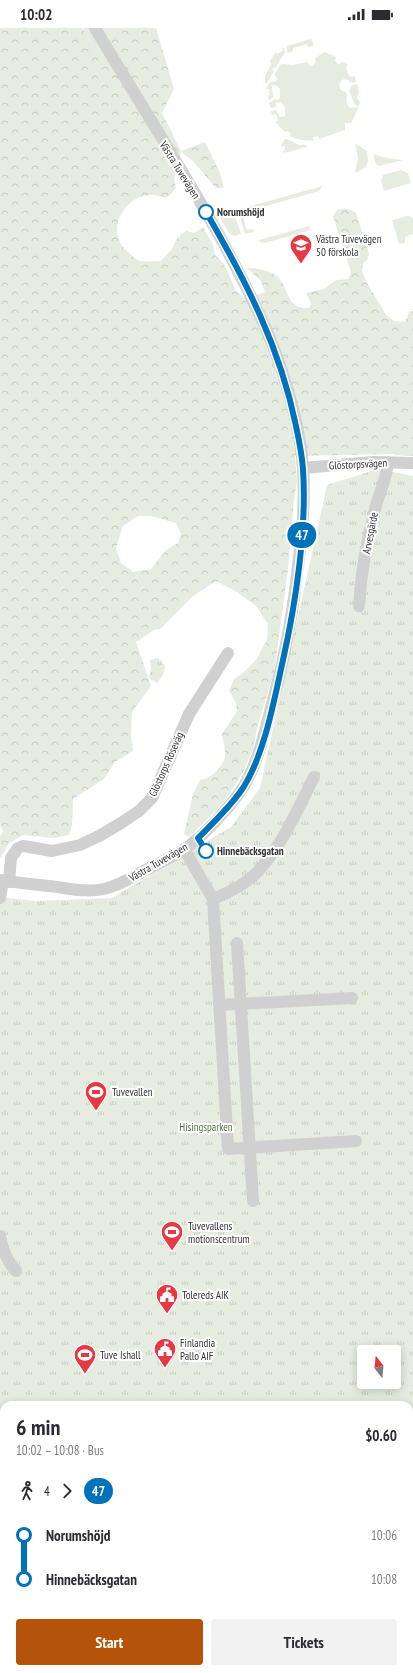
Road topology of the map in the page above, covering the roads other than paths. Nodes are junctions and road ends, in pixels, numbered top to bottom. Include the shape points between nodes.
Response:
1 (95, 28) edge
2 (388, 462) junction
3 (413, 464) edge
4 (303, 468) junction
5 (359, 606) dead end
6 (228, 653) dead end
7 (314, 778) dead end
8 (184, 849) junction
9 (4, 881) edge
10 (0, 898) edge
11 (213, 899) junction
12 (237, 943) dead end
13 (352, 998) dead end
14 (241, 1004) junction
15 (220, 1005) junction
16 (356, 1141) dead end
17 (250, 1148) junction
18 (253, 1201) dead end
19 (0, 1236) edge
20 (16, 1271) dead end

1 - 4 street, Västra Tuvevägen via 193,189 260,314 282,371
2 - 3 street, Glöstorpsvägen
2 - 4 street, Glöstorpsvägen
2 - 5 street, Arvesgärde via 367,548
4 - 8 street, Västra Tuvevägen via 302,536 296,588 277,688 261,747 243,788 232,803
6 - 9 street, Glöstorps Röseväg via 189,714 152,798 121,823 80,845 52,851 23,846 18,848 11,858
7 - 11 street via 271,856 244,883
8 - 9 street, Västra Tuvevägen via 126,881 101,890 80,891
8 - 11 street
9 - 10 street
11 - 15 street
12 - 14 street
13 - 14 street
14 - 15 street
14 - 17 street
15 - 17 street via 228,1149
16 - 17 street
17 - 18 street
19 - 20 street via 3,1252

